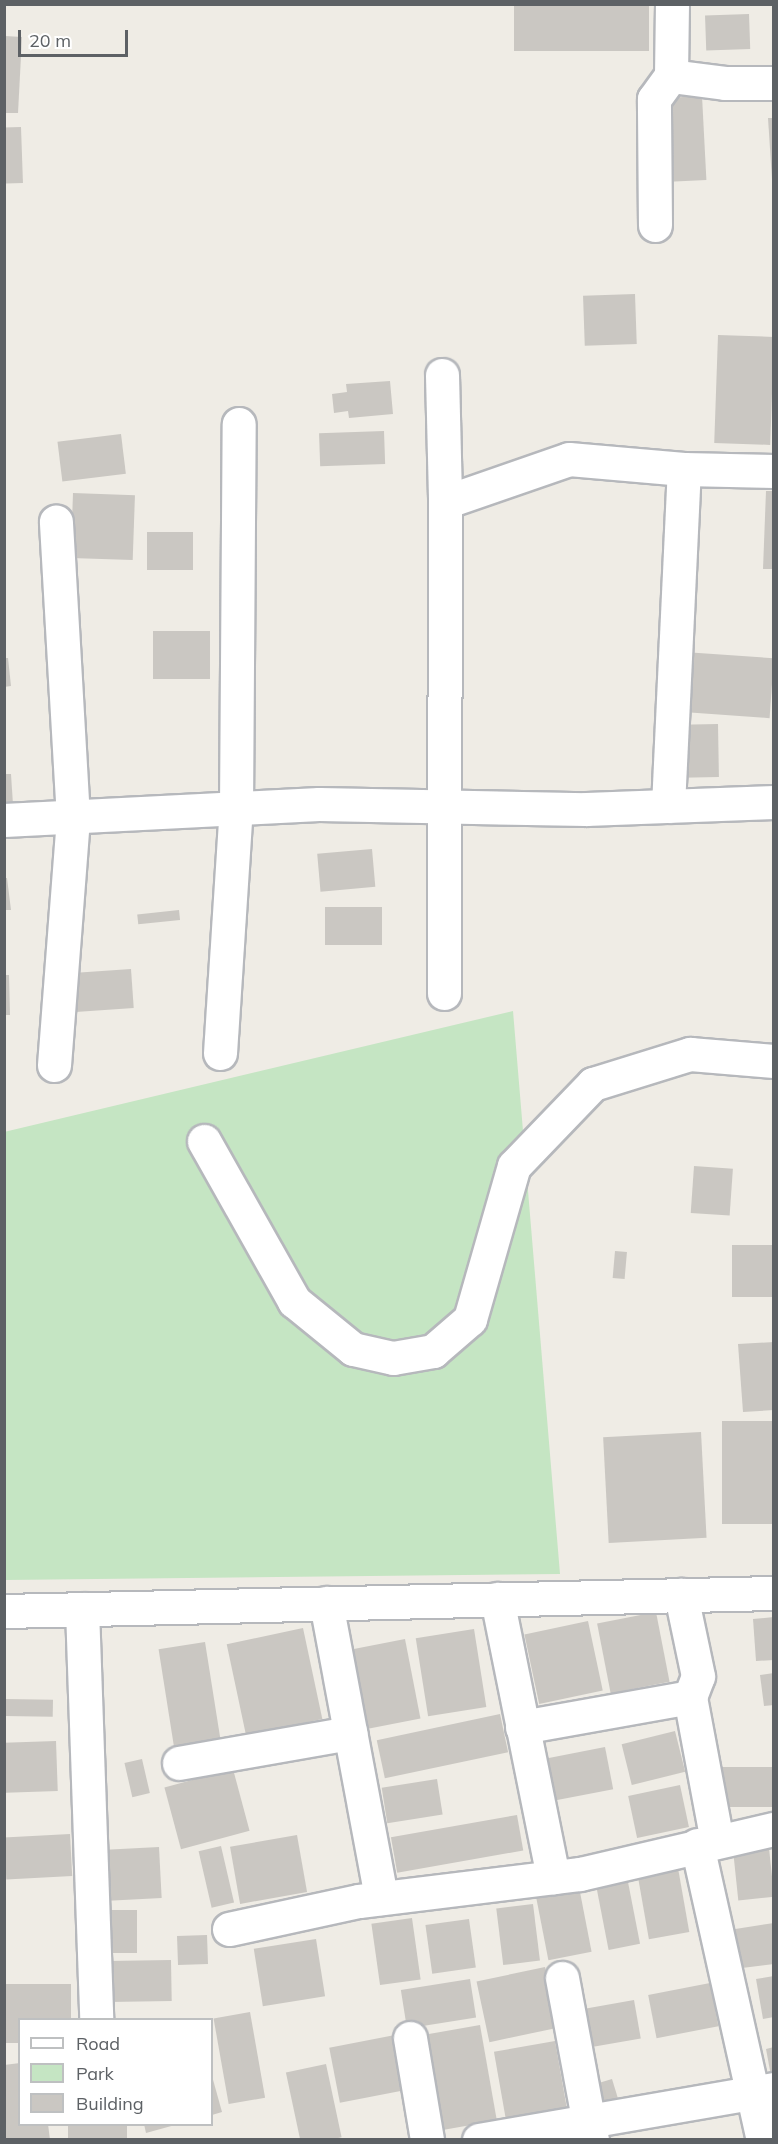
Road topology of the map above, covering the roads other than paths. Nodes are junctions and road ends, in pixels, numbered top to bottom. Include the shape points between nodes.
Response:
1 (672, 4) edge
2 (671, 76) junction
3 (774, 83) edge
4 (655, 225) dead end
5 (442, 375) dead end
6 (239, 424) dead end
7 (684, 469) junction
8 (774, 471) edge
9 (445, 502) junction
10 (56, 521) dead end
11 (774, 802) edge
12 (447, 806) junction
13 (668, 806) junction
14 (236, 808) junction
15 (73, 818) junction
16 (4, 820) edge
17 (444, 993) dead end
18 (220, 1053) dead end
19 (774, 1061) edge
20 (54, 1065) dead end
21 (204, 1141) dead end
22 (774, 1593) edge
23 (681, 1595) junction
24 (497, 1599) junction
25 (326, 1604) junction
26 (82, 1609) junction
27 (4, 1611) edge
28 (690, 1698) junction
29 (522, 1727) junction
30 (350, 1733) junction
31 (179, 1763) dead end
32 (774, 1829) edge
33 (707, 1843) junction
34 (553, 1877) junction
35 (381, 1898) junction
36 (228, 1929) dead end
37 (562, 1977) dead end
38 (96, 2018) edge
39 (410, 2038) dead end
40 (763, 2091) edge
41 (590, 2130) edge
42 (427, 2139) edge
43 (479, 2139) edge
44 (763, 2139) edge

1 - 2 street
2 - 3 street via 725,83
2 - 4 street via 654,99
5 - 9 street
6 - 14 street
7 - 8 street
7 - 9 street via 569,459
7 - 13 street
9 - 12 street
10 - 15 street
11 - 13 street
12 - 13 street
12 - 14 street via 319,804
12 - 17 street
14 - 15 street
14 - 18 street
15 - 16 street
15 - 20 street
19 - 21 street via 690,1054 592,1084 514,1166 470,1319 433,1351 393,1358 353,1349 294,1301
22 - 23 street
23 - 24 street
23 - 28 street via 698,1676
24 - 25 street
24 - 29 street
25 - 26 street
25 - 30 street
26 - 27 street
26 - 38 street
28 - 29 street
28 - 33 street
29 - 34 street
30 - 31 street
30 - 35 street
32 - 33 street
33 - 34 street
33 - 40 street
34 - 35 street
35 - 36 street
37 - 41 street
39 - 42 street
40 - 41 street
40 - 44 street
41 - 43 street

